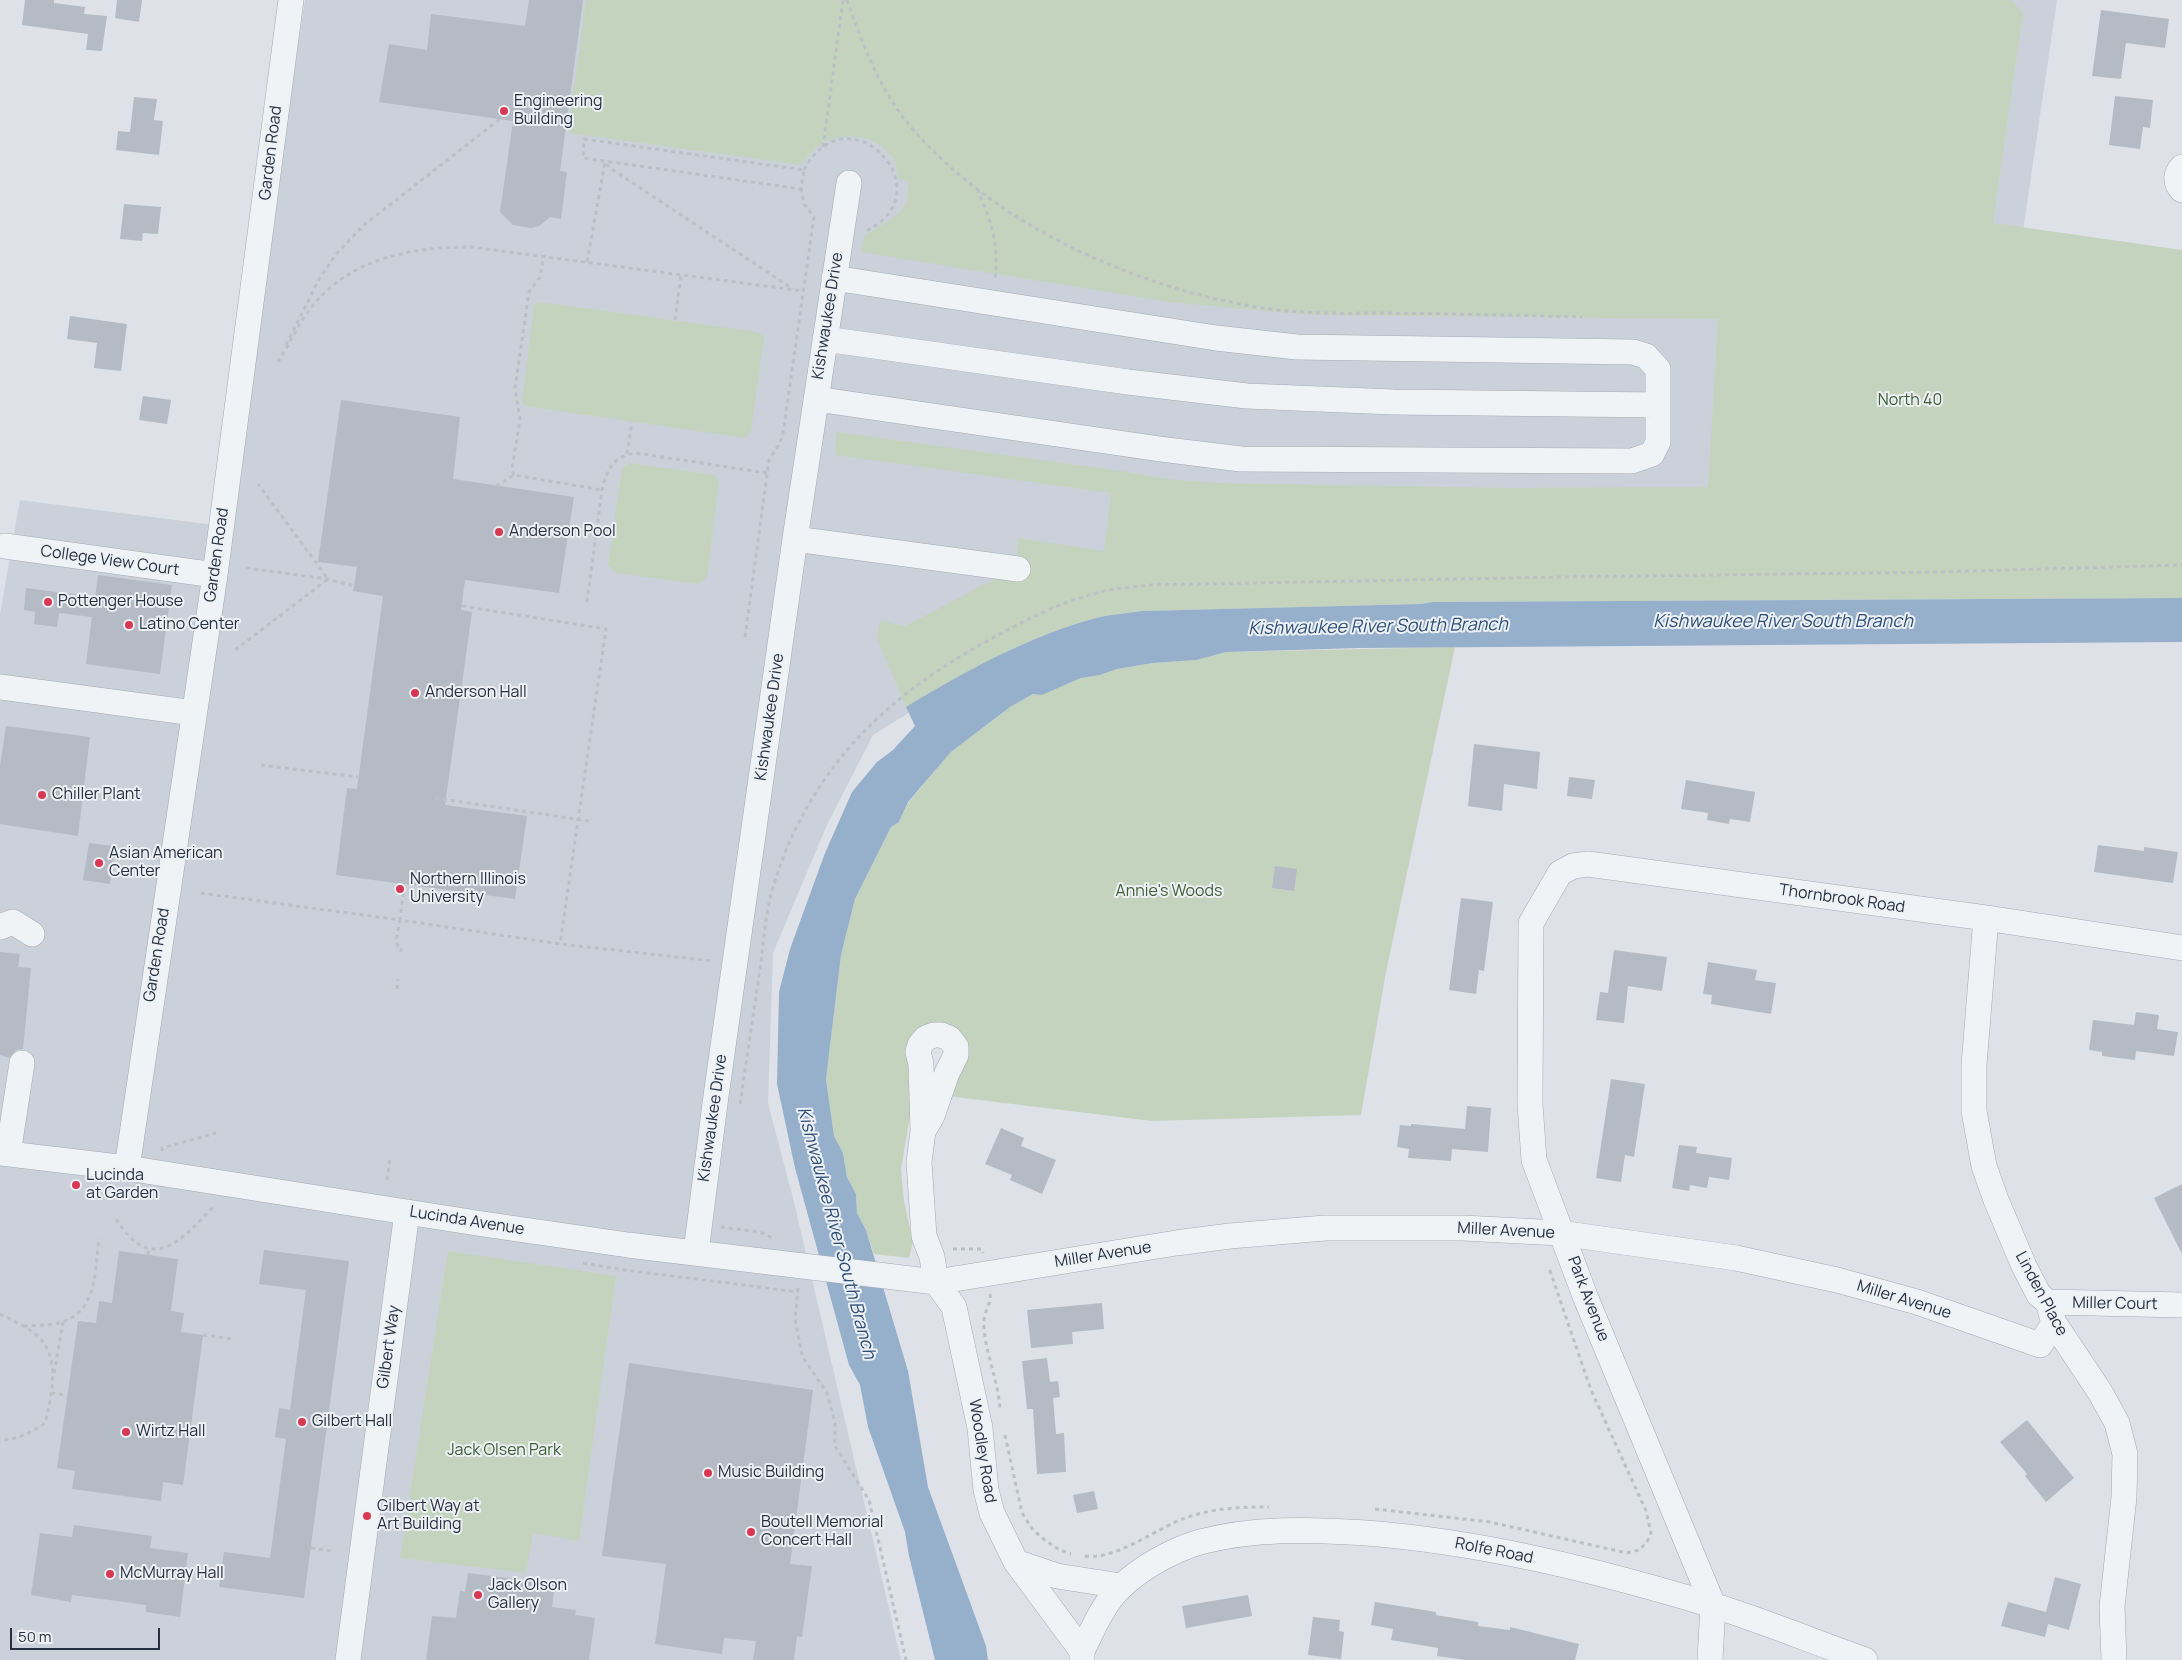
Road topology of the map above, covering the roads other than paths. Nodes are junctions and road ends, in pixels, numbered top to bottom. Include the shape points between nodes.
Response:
1 (291, 0) edge
2 (2182, 167) edge
3 (850, 183) dead end
4 (2182, 190) edge
5 (834, 278) junction
6 (825, 339) junction
7 (816, 399) junction
8 (1658, 405) junction
9 (795, 539) junction
10 (5, 546) dead end
11 (1018, 570) dead end
12 (215, 575) junction
13 (0, 687) edge
14 (194, 713) junction
15 (1986, 918) junction
16 (1531, 923) joint
17 (0, 927) edge
18 (32, 934) dead end
19 (2182, 948) edge
20 (22, 1063) dead end
21 (8, 1094) edge
22 (923, 1131) dead end
23 (4, 1153) edge
24 (127, 1168) junction
25 (407, 1212) junction
26 (1560, 1233) junction
27 (696, 1252) junction
28 (936, 1282) junction
29 (2182, 1306) edge
30 (2051, 1313) junction
31 (1016, 1562) junction
32 (1121, 1586) junction
33 (1714, 1605) junction
34 (1082, 1655) edge
35 (348, 1660) edge
36 (1710, 1660) edge
37 (1865, 1660) edge
38 (2114, 1660) edge

1 - 12 street, Garden Road
2 - 4 street via 2176,181
3 - 5 street, Kishwaukee Drive
5 - 6 street, Kishwaukee Drive
5 - 8 street via 1216,338 1297,347 1633,352 1646,356 1658,369
6 - 7 street, Kishwaukee Drive
6 - 8 street via 1247,396 1393,402
7 - 8 street via 1241,459 1632,462 1652,454 1658,442
7 - 9 street, Kishwaukee Drive
9 - 11 street
9 - 27 street, Kishwaukee Drive
10 - 12 street, College View Court
12 - 14 street, Garden Road
13 - 14 street
14 - 24 street, Garden Road
15 - 16 street, Thornbrook Road via 1588,864 1573,866 1560,873
15 - 19 street, Thornbrook Road
15 - 30 street, Linden Place via 1974,1065 1974,1111 1984,1166 1996,1200 2024,1266
16 - 26 street, Park Avenue via 1530,1104 1534,1160
17 - 18 street via 13,922
20 - 21 street
21 - 23 street
22 - 28 street via 919,1162 924,1236
23 - 24 street, Lucinda Avenue
24 - 25 street, Lucinda Avenue
25 - 27 street, Lucinda Avenue
25 - 35 street, Gilbert Way
26 - 28 street, Miller Avenue via 1463,1228 1325,1228 1194,1240
26 - 30 street, Miller Avenue via 1736,1258 1837,1280 1917,1302 2040,1345
26 - 33 street, Park Avenue
27 - 28 street, Lucinda Avenue
28 - 31 street, Woodley Road via 954,1307 980,1428 988,1498 997,1526
29 - 30 street, Miller Court
30 - 38 street, Linden Place via 2109,1408 2125,1454 2124,1497 2112,1607
31 - 32 street via 1057,1576
31 - 34 street, Woodley Road
32 - 33 street, Rolfe Road via 1147,1568 1198,1543 1262,1533 1324,1530 1408,1536 1516,1554
32 - 34 street, Rolfe Road via 1110,1599
33 - 36 street, Park Avenue
33 - 37 street, Rolfe Road

